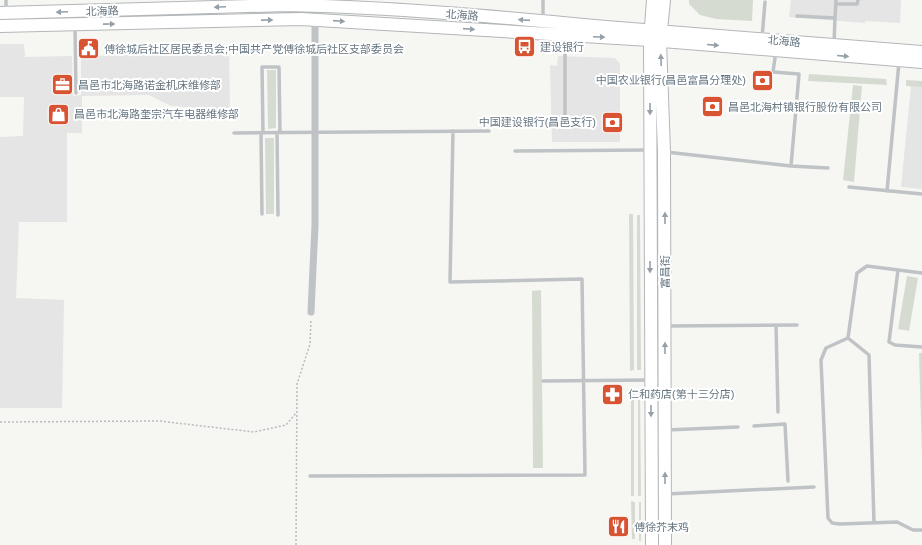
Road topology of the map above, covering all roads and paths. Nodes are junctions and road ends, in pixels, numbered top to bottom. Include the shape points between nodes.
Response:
1 (6, 0) edge
2 (543, 0) edge
3 (653, 0) edge
4 (664, 0) edge
5 (858, 0) edge
6 (765, 2) dead end
7 (836, 2) edge
8 (3, 13) edge
9 (797, 16) dead end
10 (835, 18) junction
11 (315, 20) junction
12 (542, 21) junction
13 (75, 24) junction
14 (0, 26) edge
15 (565, 35) junction
16 (655, 36) junction
17 (762, 39) junction
18 (834, 45) junction
19 (776, 50) junction
20 (922, 52) edge
21 (899, 60) junction
22 (922, 62) edge
23 (76, 93) dead end
24 (565, 122) dead end
25 (453, 131) junction
26 (489, 131) dead end
27 (316, 132) junction
28 (234, 133) dead end
29 (262, 133) junction
30 (278, 133) junction
31 (650, 150) junction
32 (515, 151) dead end
33 (664, 152) junction
34 (791, 166) junction
35 (828, 168) dead end
36 (849, 187) dead end
37 (887, 191) junction
38 (922, 194) edge
39 (262, 214) dead end
40 (278, 215) dead end
41 (898, 270) junction
42 (922, 273) edge
43 (311, 312) joint
44 (665, 326) junction
45 (776, 326) junction
46 (797, 326) dead end
47 (848, 338) junction
48 (922, 347) edge
49 (583, 380) junction
50 (651, 380) junction
51 (543, 381) dead end
52 (297, 412) junction
53 (778, 412) dead end
54 (0, 422) edge
55 (754, 426) dead end
56 (738, 427) dead end
57 (665, 430) junction
58 (310, 476) dead end
59 (788, 481) dead end
60 (814, 487) dead end
61 (665, 494) junction
62 (874, 523) junction
63 (922, 530) edge
64 (296, 545) edge
65 (646, 545) edge
66 (652, 545) edge
67 (666, 545) edge

1 - 8 lane
2 - 12 lane
3 - 16 main road, 富昌街
4 - 16 main road, 富昌街
5 - 7 lane via 857,4
6 - 17 lane
7 - 10 lane
12 -> 8 main road, 北海路 via 384,7 287,5
9 - 10 lane
10 - 18 lane
13 -> 11 main road, 北海路
11 -> 15 main road, 北海路
11 - 27 street
12 - 16 main road, 北海路
13 - 14 main road, 北海路
13 - 23 lane
15 -> 16 main road, 北海路
15 - 24 lane
16 - 17 main road, 北海路
16 -> 19 main road, 北海路
16 -> 31 main road, 富昌街
33 -> 16 main road, 富昌街
17 - 18 main road, 北海路
18 - 20 main road, 北海路
19 -> 21 main road, 北海路
19 - 34 lane via 774,72 798,74
21 - 22 main road, 北海路
21 - 37 lane
25 - 26 lane
25 - 27 lane
25 - 49 lane via 450,282 582,279
27 - 30 lane
27 - 43 street
28 - 29 lane
29 - 30 lane
29 - 30 lane via 262,67 279,67
29 - 39 lane
30 - 40 lane
31 - 32 lane
31 -> 50 main road, 富昌街
33 - 34 lane
44 -> 33 main road, 富昌街
34 - 35 lane
36 - 37 lane
37 - 38 lane
41 - 42 lane
41 - 47 lane via 867,266 857,273
41 - 48 lane via 889,342 895,345
43 - 52 path via 310,344 297,384
44 - 45 lane
57 -> 44 main road, 富昌街
45 - 46 lane
45 - 53 lane
47 - 62 lane via 869,355
47 - 62 lane via 826,348 821,360 828,518 840,524
49 - 50 lane
49 - 51 lane
49 - 58 lane via 585,475
50 -> 66 main road, 富昌街
52 - 54 path via 286,425 254,432 159,421
52 - 64 path
55 - 59 lane via 785,424
56 - 57 lane
61 -> 57 main road, 富昌街
60 - 61 lane
61 - 67 main road, 富昌街
62 - 63 lane via 897,522 913,530
65 - 66 lane

